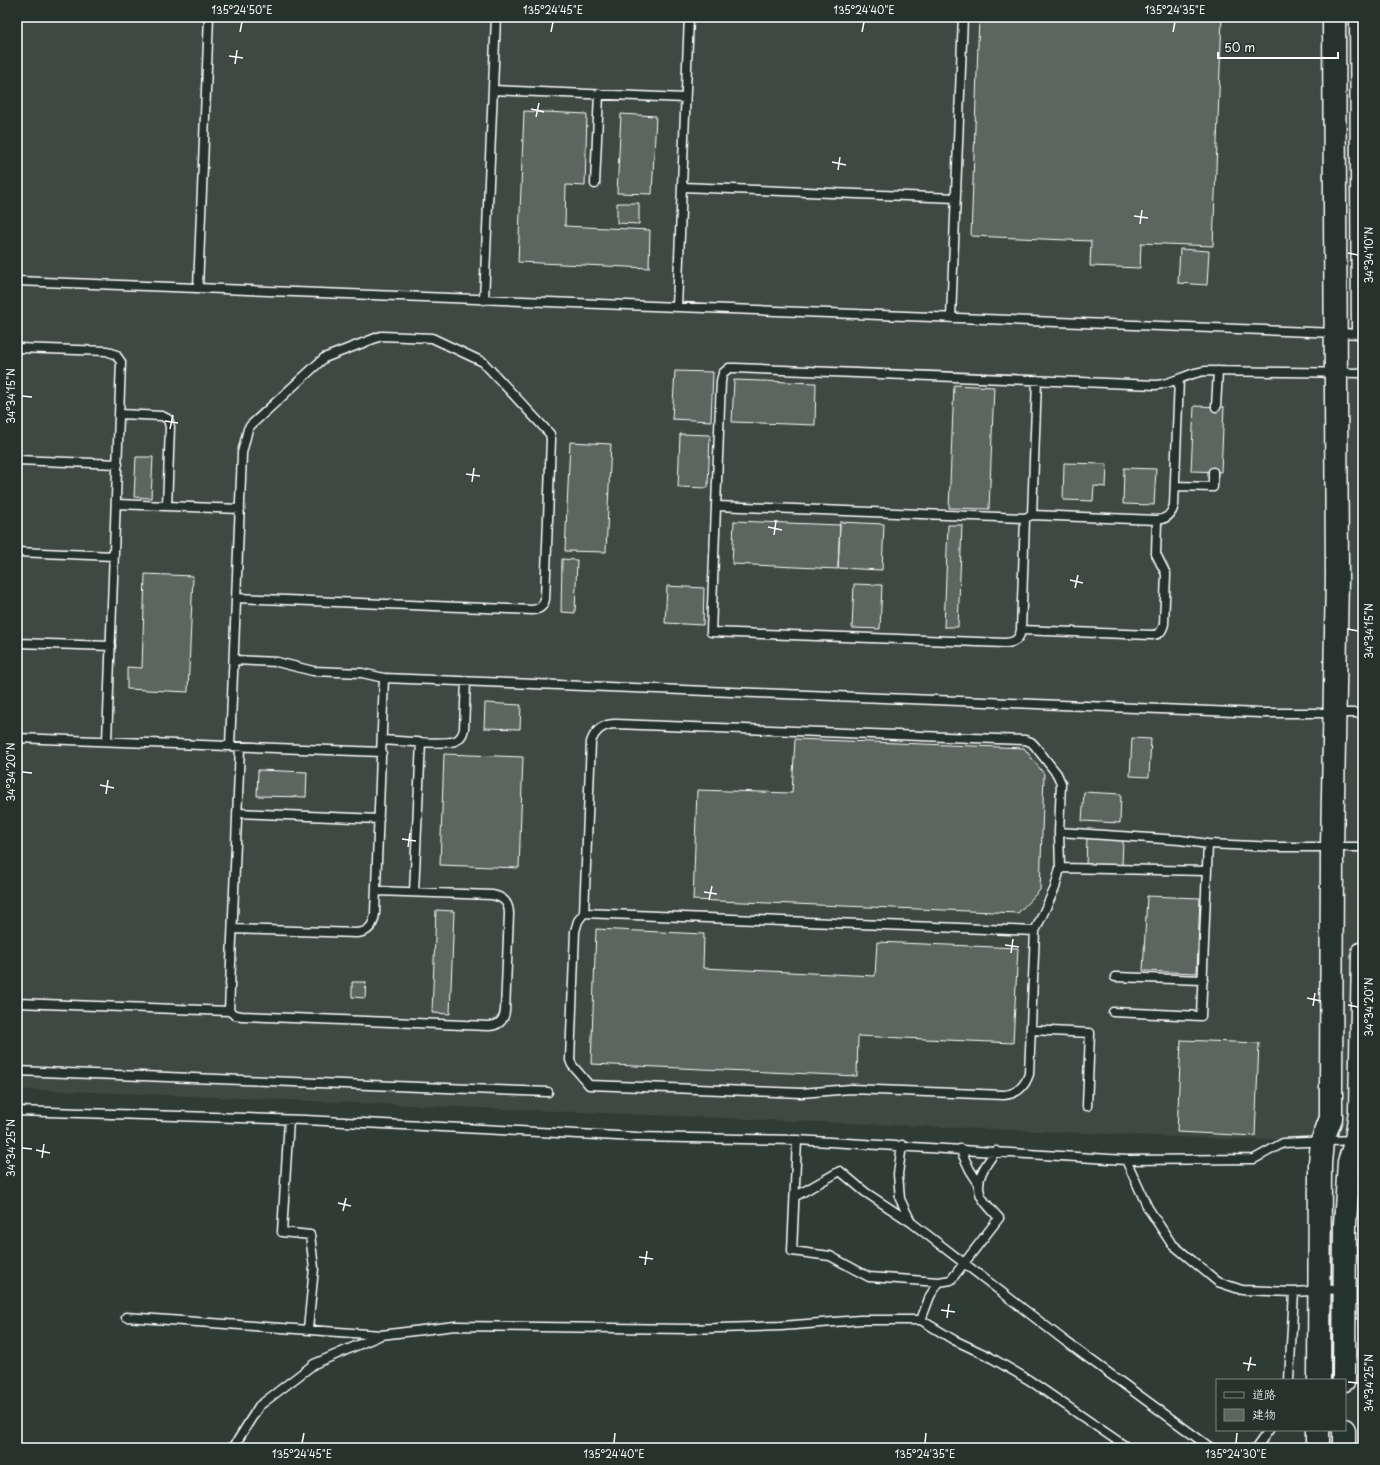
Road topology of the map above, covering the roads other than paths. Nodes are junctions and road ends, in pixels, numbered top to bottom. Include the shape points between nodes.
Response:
1 (209, 17) edge
2 (496, 17) edge
3 (689, 17) edge
4 (963, 17) edge
5 (1334, 17) edge
6 (1361, 17) edge
7 (493, 90) junction
8 (599, 94) junction
9 (686, 98) junction
10 (595, 184) dead end
11 (682, 187) junction
12 (956, 198) junction
13 (17, 281) edge
14 (198, 288) junction
15 (484, 300) junction
16 (677, 307) junction
17 (951, 318) junction
18 (1363, 329) edge
19 (1336, 333) junction
20 (1363, 334) edge
21 (17, 348) edge
22 (1218, 371) junction
23 (1336, 372) junction
24 (1363, 373) edge
25 (1179, 379) junction
26 (1037, 380) junction
27 (1216, 406) dead end
28 (120, 414) junction
29 (17, 460) edge
30 (118, 464) junction
31 (1214, 472) dead end
32 (1175, 486) junction
33 (117, 504) junction
34 (167, 506) junction
35 (716, 506) junction
36 (240, 509) junction
37 (1029, 517) junction
38 (1157, 520) junction
39 (17, 552) edge
40 (114, 556) junction
41 (236, 598) junction
42 (1021, 630) junction
43 (17, 643) edge
44 (111, 646) junction
45 (234, 660) junction
46 (384, 678) junction
47 (466, 682) junction
48 (1334, 713) junction
49 (1363, 713) edge
50 (17, 738) edge
51 (382, 740) junction
52 (107, 741) junction
53 (421, 742) junction
54 (230, 746) junction
55 (240, 747) junction
56 (382, 752) junction
57 (237, 813) junction
58 (379, 819) junction
59 (1059, 832) junction
60 (1208, 844) junction
61 (1332, 847) junction
62 (1363, 847) edge
63 (1060, 868) junction
64 (1207, 871) junction
65 (376, 891) junction
66 (414, 892) junction
67 (584, 913) junction
68 (233, 929) junction
69 (1035, 931) junction
70 (1363, 953) edge
71 (1115, 976) dead end
72 (1203, 980) junction
73 (17, 1003) edge
74 (229, 1011) junction
75 (1113, 1012) dead end
76 (1031, 1030) junction
77 (17, 1071) edge
78 (548, 1092) dead end
79 (1087, 1106) dead end
80 (17, 1111) edge
81 (289, 1120) junction
82 (797, 1140) junction
83 (1356, 1140) junction
84 (1322, 1142) junction
85 (902, 1145) junction
86 (960, 1149) junction
87 (996, 1151) junction
88 (1126, 1160) junction
89 (979, 1184) junction
90 (796, 1196) junction
91 (912, 1223) junction
92 (964, 1263) junction
93 (938, 1282) junction
94 (1344, 1289) junction
95 (1319, 1290) junction
96 (1294, 1292) junction
97 (126, 1317) dead end
98 (921, 1320) junction
99 (308, 1329) junction
100 (381, 1335) junction
101 (1289, 1379) edge
102 (1319, 1379) edge
103 (1344, 1379) edge
104 (1268, 1431) edge
105 (1318, 1431) edge
106 (1344, 1431) edge
107 (233, 1448) edge
108 (1128, 1448) edge
109 (1211, 1448) edge
110 (1256, 1448) edge
111 (1318, 1448) edge
112 (1344, 1448) edge

1 - 14 lane
2 - 7 lane
3 - 9 lane
4 - 12 lane
5 - 19 street
6 - 18 street
7 - 8 lane
7 - 15 lane
8 - 9 lane
8 - 10 lane
9 - 11 lane
11 - 12 lane
11 - 16 lane
12 - 17 lane
13 - 14 lane
14 - 15 lane
15 - 16 lane
16 - 17 lane
17 - 19 lane
19 - 20 lane
19 - 23 street
21 - 28 lane via 114,353 122,365
22 - 23 lane
22 - 25 lane via 1202,371
22 - 27 lane
23 - 24 lane
23 - 48 street
25 - 26 lane via 1156,384
25 - 32 lane
26 - 35 lane via 729,368 723,373 721,381
26 - 37 lane
28 - 30 lane
28 - 34 lane via 162,416 168,419 170,427
29 - 30 lane
30 - 33 lane
31 - 32 lane via 1213,488
32 - 38 lane via 1171,513 1164,519
33 - 34 lane
33 - 40 lane
34 - 36 lane
35 - 37 lane
35 - 42 lane via 711,632 1005,644 1016,640
36 - 41 lane
36 - 41 lane via 242,453 251,425 324,358 380,336 432,338 483,362 551,437 545,599 540,608 533,610
37 - 38 lane
37 - 42 lane
38 - 42 lane via 1156,554 1166,574 1164,624 1159,633 1151,635
39 - 40 lane
40 - 44 lane
41 - 45 lane
43 - 44 lane
44 - 52 lane
45 - 46 lane via 277,662 312,671 362,673
45 - 54 lane
46 - 47 lane
46 - 51 lane
47 - 48 lane via 1260,713
47 - 53 lane via 462,735 450,742
48 - 49 lane
48 - 61 street
50 - 52 lane
51 - 53 lane
51 - 56 lane
52 - 54 lane
53 - 66 lane
54 - 55 lane
55 - 56 lane
55 - 57 lane
56 - 58 lane
57 - 58 lane
57 - 68 lane
58 - 65 lane
59 - 60 lane
59 - 63 lane
59 - 67 lane via 1060,780 1035,746 1028,741 609,724 597,730 591,742
60 - 61 lane
60 - 64 lane
61 - 62 lane
61 - 84 street via 1331,1118
63 - 64 lane
63 - 69 lane via 1055,888
64 - 72 lane
65 - 66 lane
65 - 68 lane via 374,922 369,929 361,933
66 - 74 lane via 496,896 508,904 510,914 506,1011 503,1020 498,1024 488,1026 250,1017 238,1016
67 - 69 lane
67 - 76 lane via 575,931 570,1060 587,1083 592,1085 801,1094 851,1089 1009,1094 1019,1090 1027,1078
68 - 74 lane
69 - 76 lane
70 - 83 street via 1360,1112
71 - 72 lane
72 - 75 lane via 1201,1016
73 - 74 lane
76 - 79 lane via 1090,1033
77 - 78 lane
80 - 81 lane
81 - 82 lane via 637,1137
81 - 99 lane via 282,1232 310,1235 314,1268
82 - 85 lane
82 - 90 lane
83 - 84 lane
83 - 94 street via 1349,1162
84 - 88 lane via 1283,1143 1254,1159
84 - 95 street
85 - 86 lane
85 - 91 lane via 898,1174 900,1199
86 - 87 lane
86 - 89 lane
87 - 88 lane
87 - 89 lane via 982,1169
88 - 96 lane via 1148,1208 1171,1243 1218,1282 1242,1290
89 - 92 lane via 982,1197 1000,1218
90 - 91 lane via 840,1171 865,1192
90 - 93 lane via 792,1252 830,1256 869,1277
91 - 92 lane
92 - 93 lane via 951,1280
92 - 109 lane
93 - 98 lane
94 - 95 lane
94 - 103 street
95 - 96 lane
95 - 102 street
96 - 101 lane
97 - 99 lane
98 - 100 lane via 860,1320 687,1329 455,1326
98 - 108 lane via 1029,1380
99 - 100 lane
100 - 107 lane via 314,1364 259,1406
104 - 110 lane
105 - 111 street
106 - 112 street

